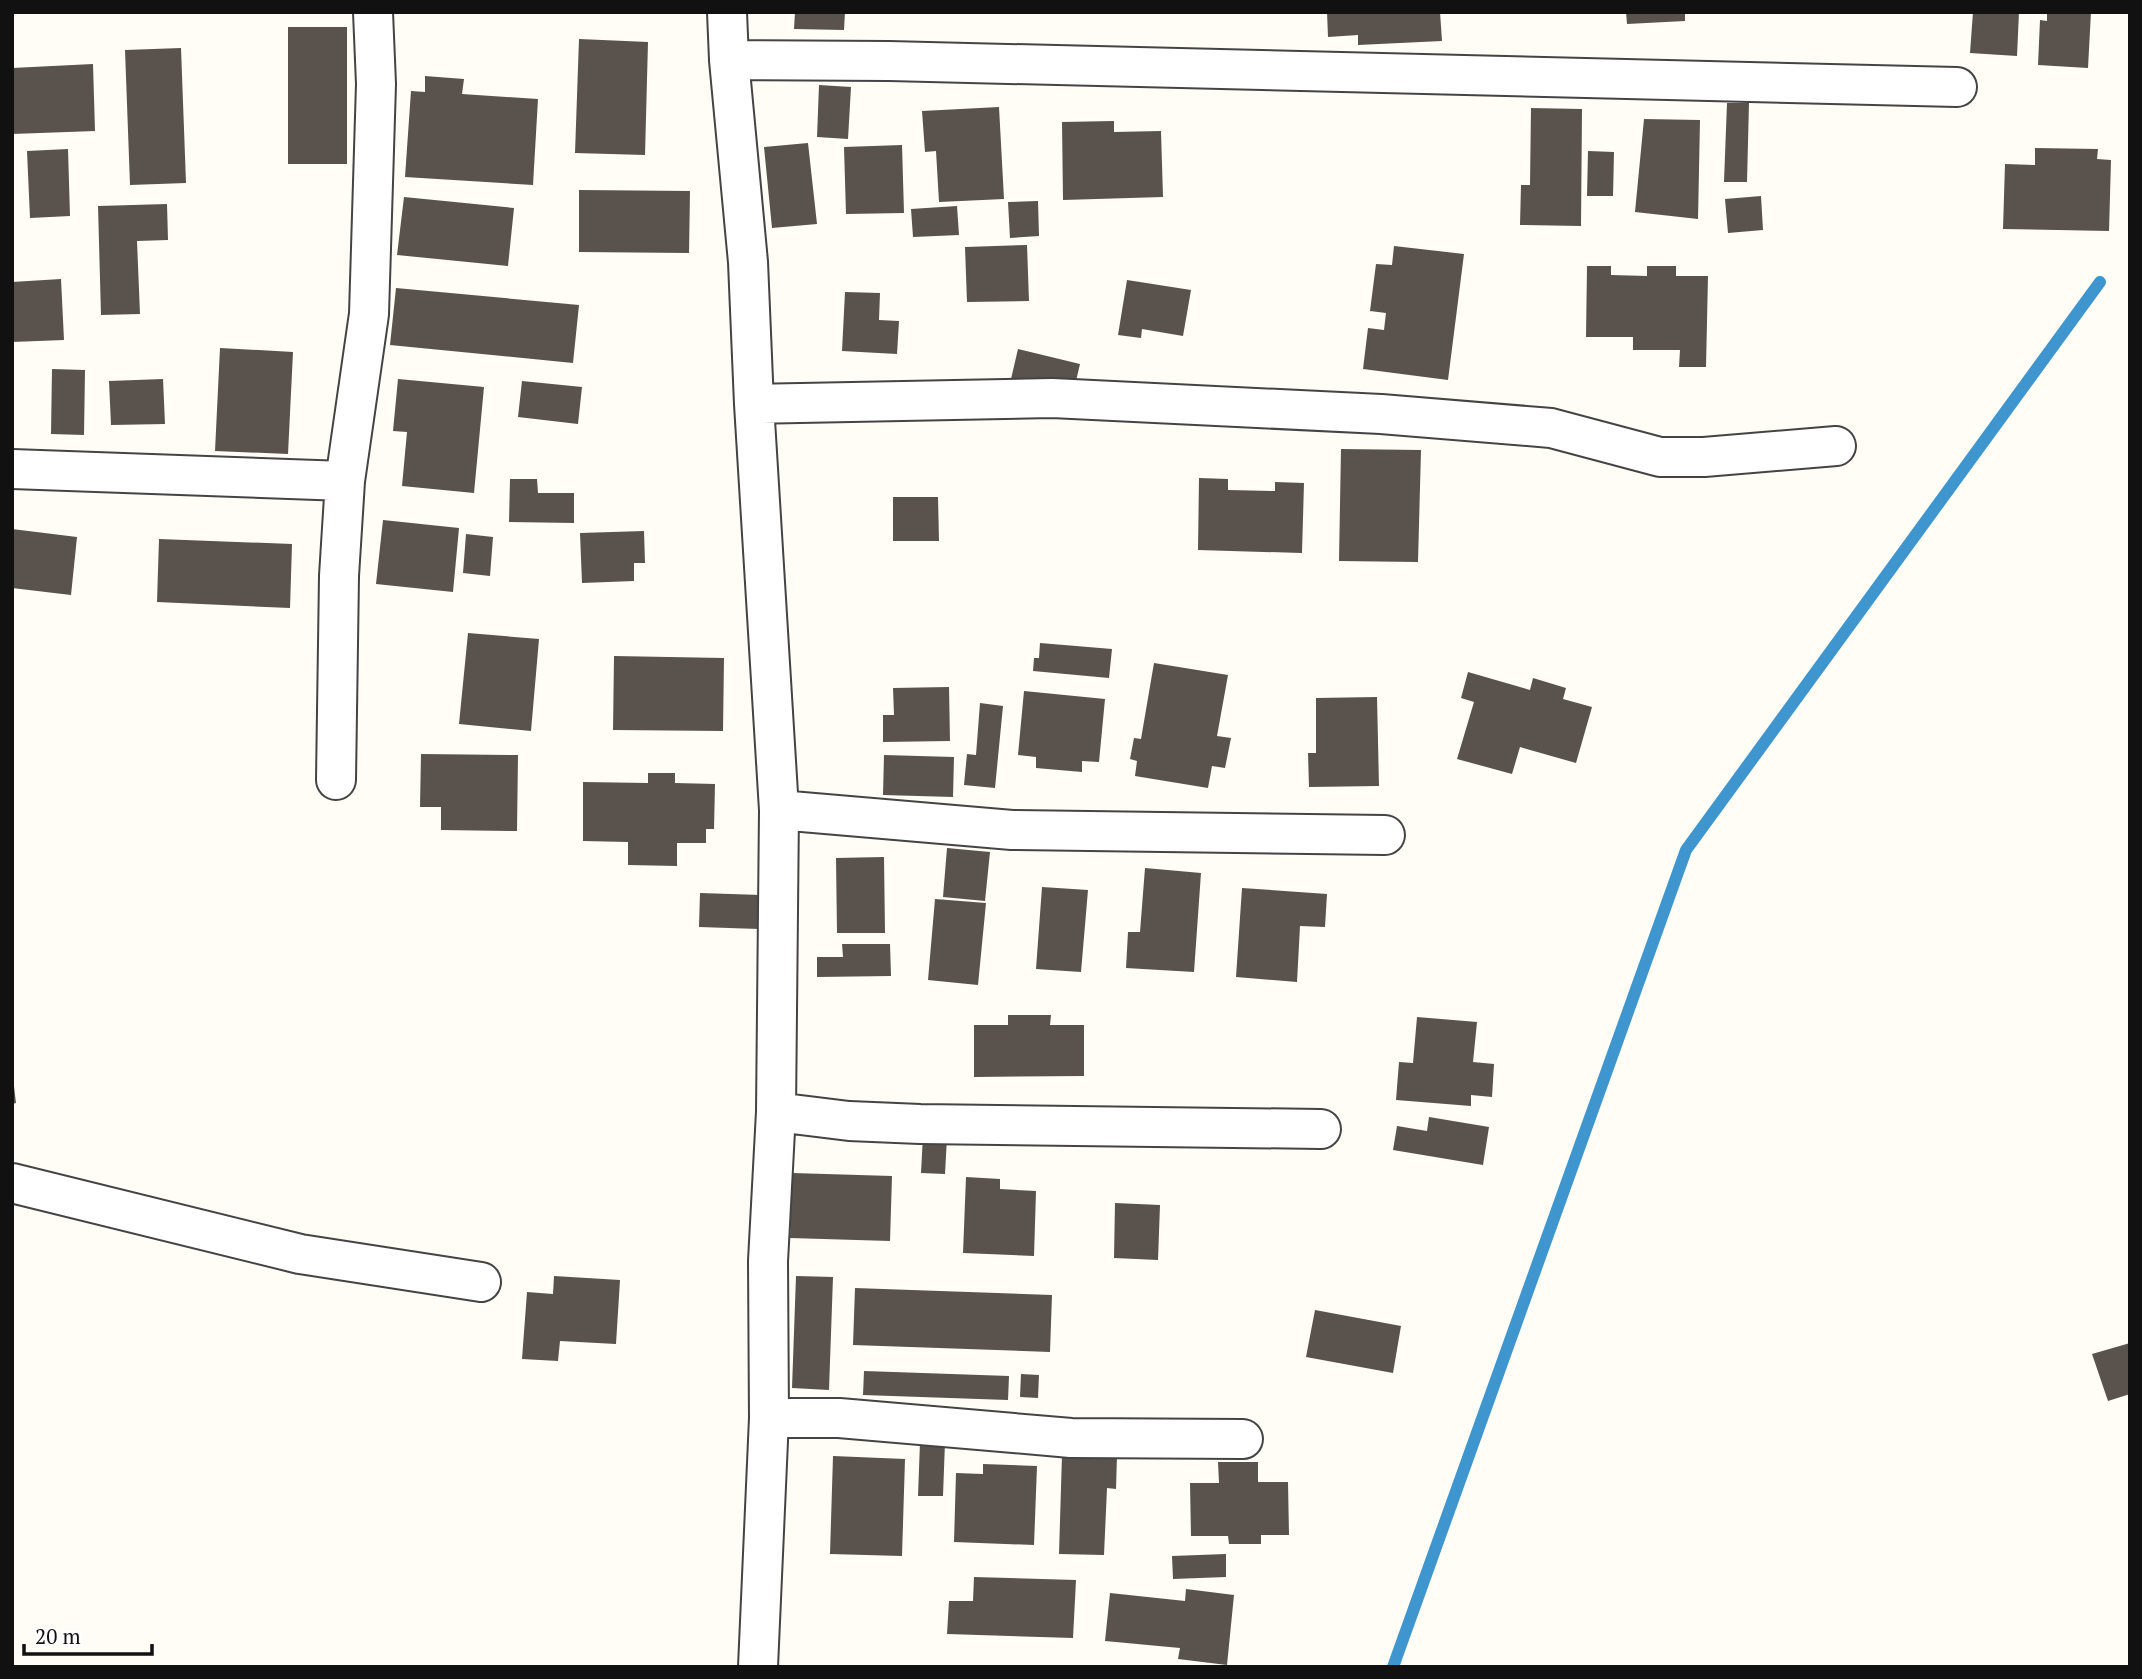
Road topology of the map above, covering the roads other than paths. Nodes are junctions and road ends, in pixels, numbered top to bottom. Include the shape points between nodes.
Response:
1 (373, 12) edge
2 (727, 12) edge
3 (729, 60) junction
4 (1957, 87) dead end
5 (754, 404) junction
6 (1836, 446) dead end
7 (12, 469) edge
8 (345, 481) junction
9 (336, 780) dead end
10 (779, 810) junction
11 (1385, 835) dead end
12 (776, 1112) junction
13 (1321, 1129) dead end
14 (12, 1183) edge
15 (481, 1282) dead end
16 (769, 1418) junction
17 (1243, 1439) dead end
18 (758, 1667) edge

1 - 8 street via 376,84 369,314
2 - 3 street
3 - 4 street
3 - 5 street via 748,262
5 - 6 street via 1052,398 1367,414 1551,428 1660,457
5 - 10 street
7 - 8 street
8 - 9 street
10 - 11 street via 1012,830
10 - 12 street
12 - 13 street via 920,1124
12 - 16 street via 768,1261
14 - 15 street via 300,1254
16 - 17 street via 839,1418 1071,1438
16 - 18 street

